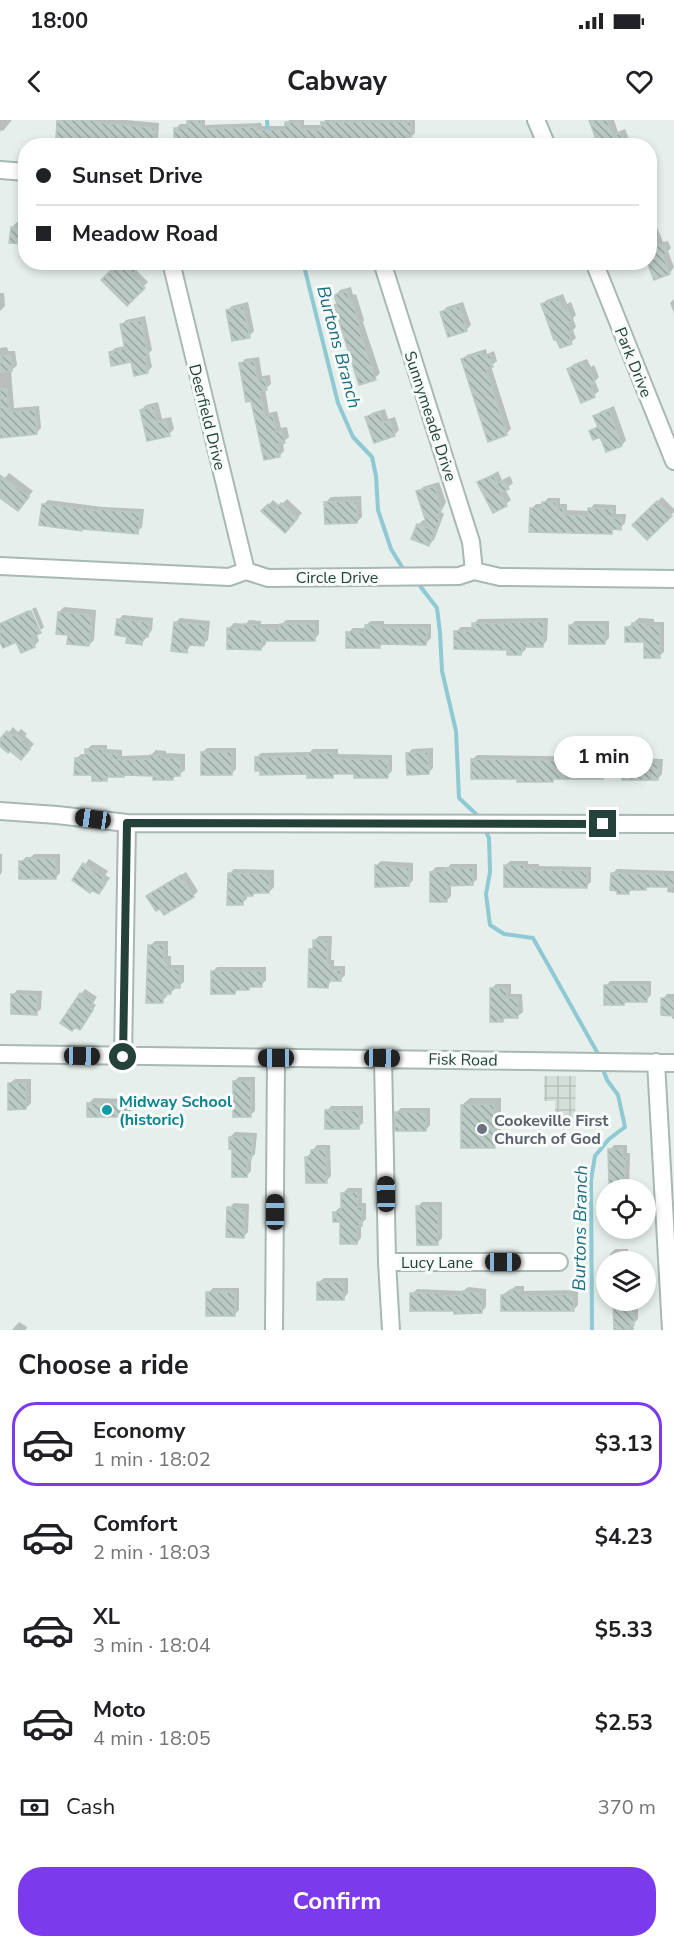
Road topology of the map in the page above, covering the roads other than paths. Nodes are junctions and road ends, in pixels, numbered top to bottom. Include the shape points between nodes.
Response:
1 (536, 120) edge
2 (544, 138) edge
3 (0, 170) edge
4 (18, 171) edge
5 (173, 270) edge
6 (385, 270) edge
7 (597, 270) edge
8 (674, 461) edge
9 (0, 566) edge
10 (246, 571) junction
11 (474, 571) junction
12 (674, 579) edge
13 (0, 811) edge
14 (127, 823) junction
15 (674, 824) edge
16 (0, 1054) edge
17 (123, 1057) junction
18 (276, 1058) junction
19 (382, 1058) junction
20 (656, 1062) junction
21 (674, 1063) edge
22 (670, 1241) edge
23 (559, 1262) dead end
24 (387, 1263) junction
25 (274, 1330) edge
26 (391, 1330) edge
27 (671, 1330) edge

1 - 2 street
3 - 4 street
5 - 10 street, Deerfield Drive
6 - 11 street, Sunnymeade Drive via 471,542
7 - 8 street, Park Drive
9 - 10 street, Circle Drive via 228,577
10 - 11 street, Circle Drive via 268,578 459,576
11 - 12 street, Circle Drive via 500,577
13 - 14 street
14 - 15 street
14 - 17 street
16 - 17 street, Fisk Road
17 - 18 street, Fisk Road
18 - 19 street, Fisk Road
18 - 25 street
19 - 20 street, Fisk Road
19 - 24 street
20 - 21 street, Fisk Road
20 - 22 street
22 - 27 street
23 - 24 street, Lucy Lane
24 - 26 street

